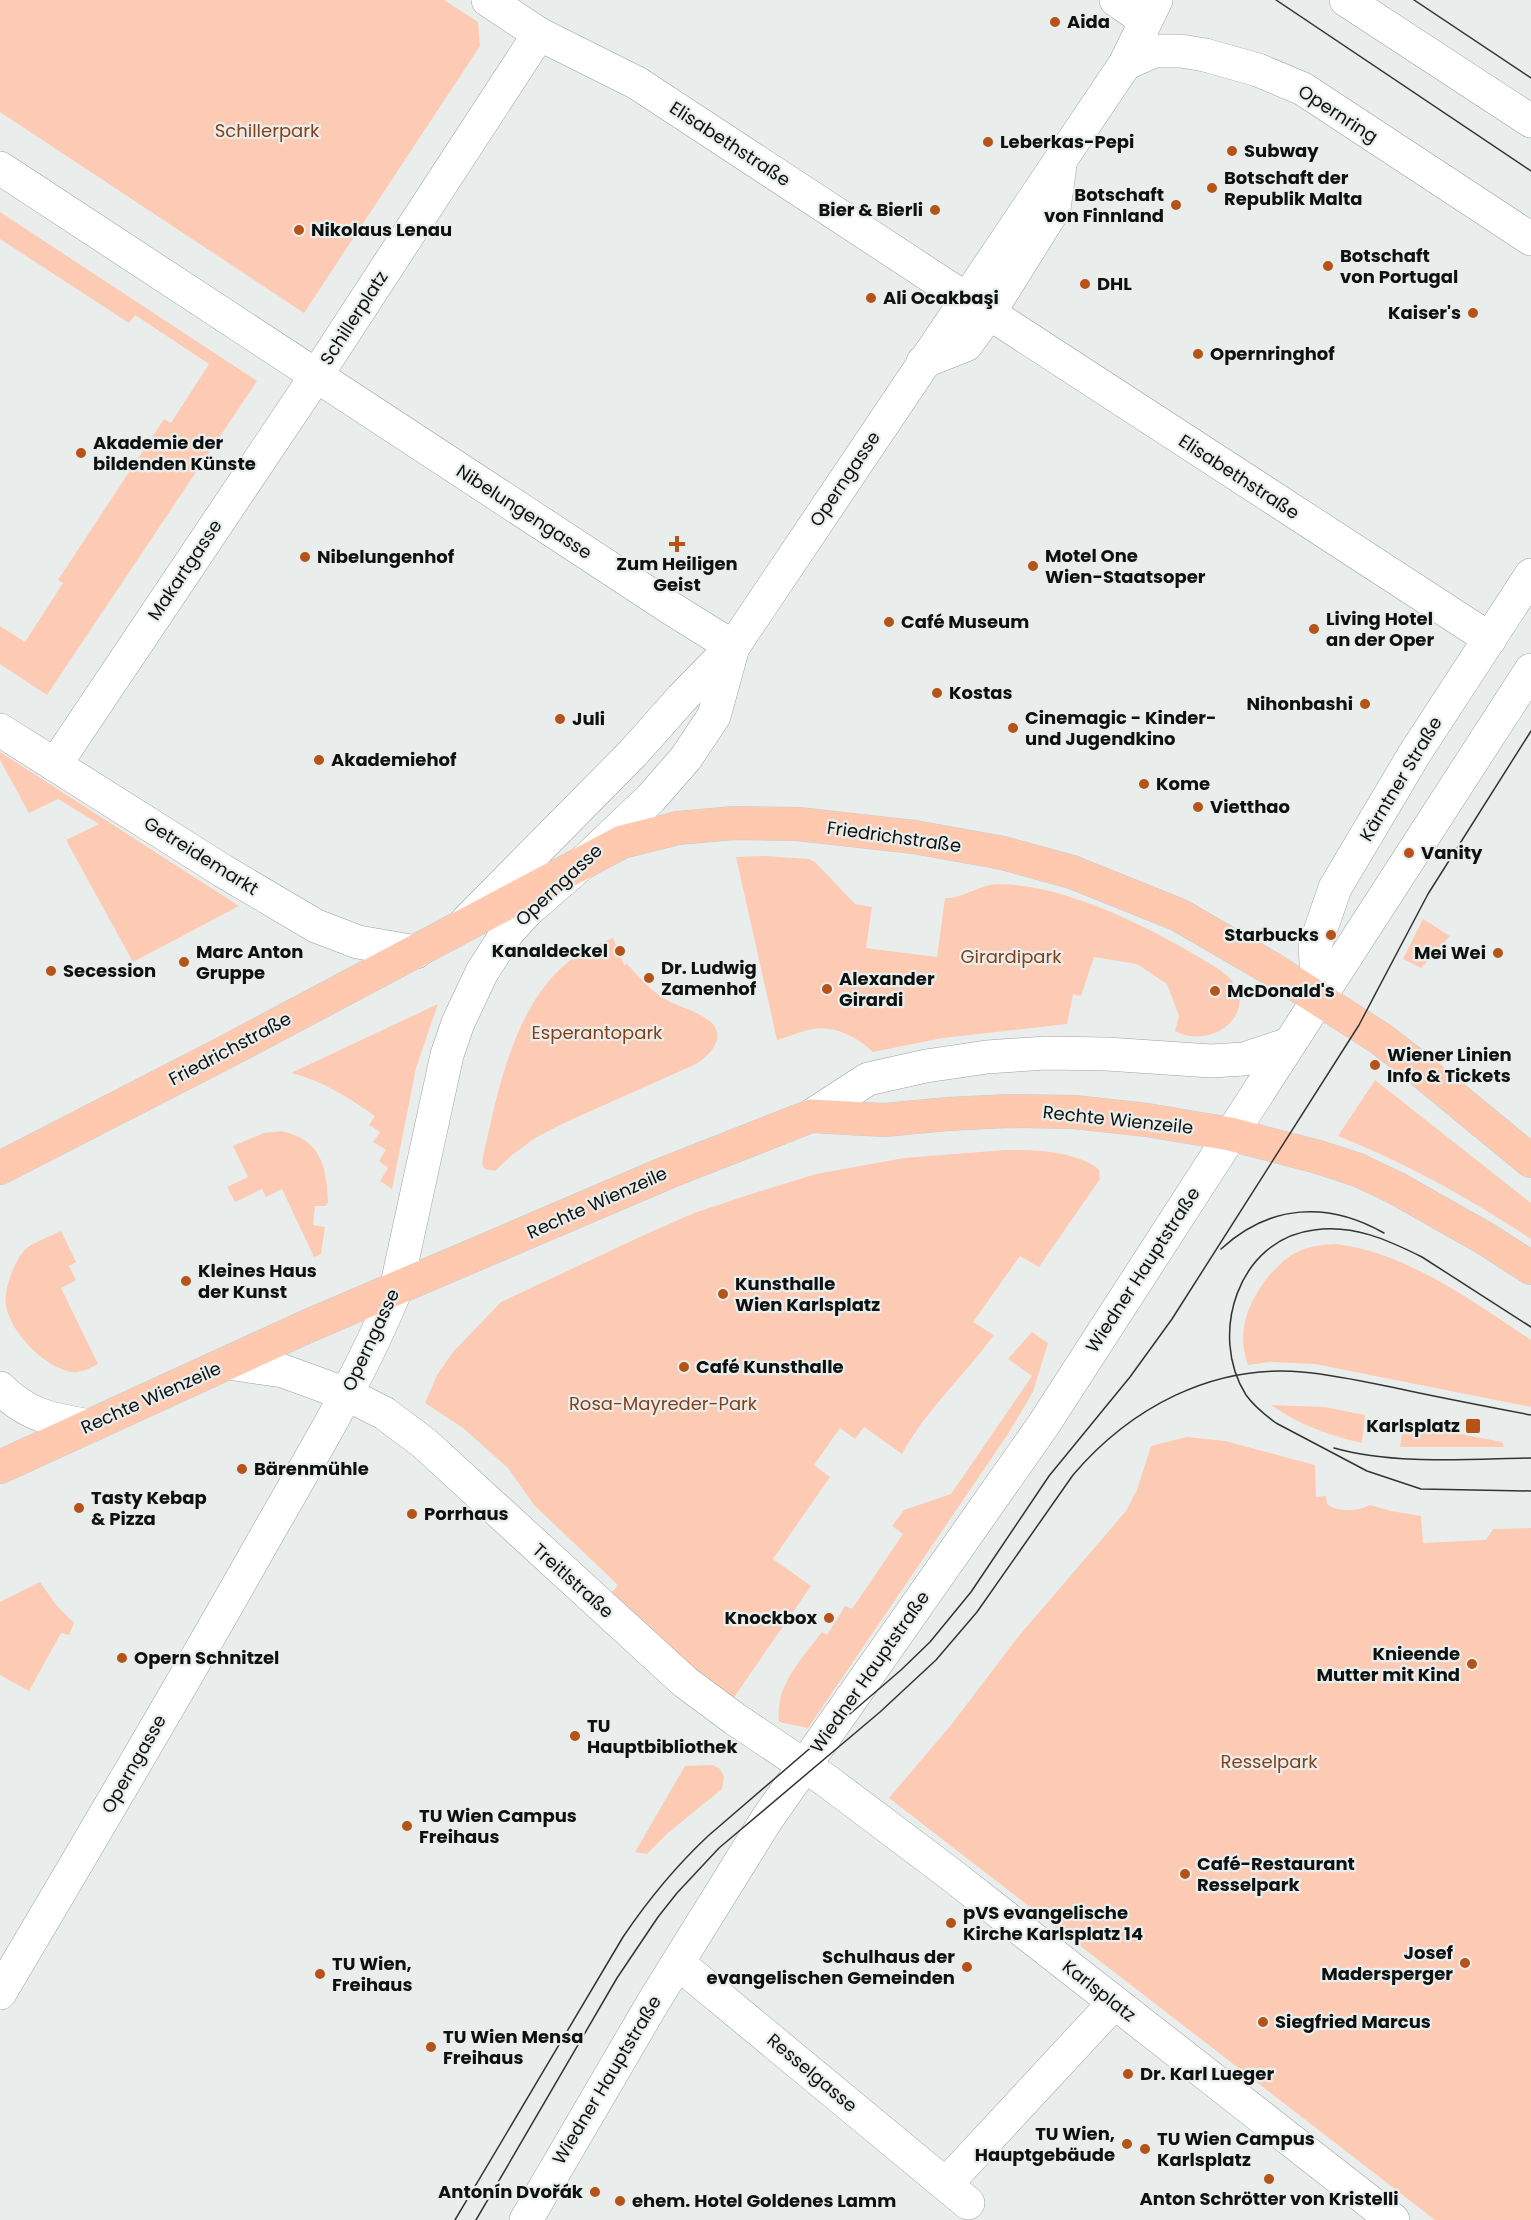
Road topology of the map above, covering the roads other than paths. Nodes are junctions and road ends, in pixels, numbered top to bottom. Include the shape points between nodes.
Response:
1 (488, 0) edge
2 (1116, 0) edge
3 (1346, 0) edge
4 (1150, 10) edge
5 (539, 34) junction
6 (1125, 64) junction
7 (1531, 121) edge
8 (0, 168) edge
9 (1531, 239) edge
10 (978, 306) junction
11 (316, 376) junction
12 (1531, 575) edge
13 (1490, 639) junction
14 (733, 647) junction
15 (1531, 670) edge
16 (0, 730) edge
17 (55, 765) junction
18 (587, 859) junction
19 (459, 928) junction
20 (416, 952) junction
21 (1318, 998) junction
22 (1289, 1044) junction
23 (811, 1116) junction
24 (1230, 1134) junction
25 (1531, 1161) edge
26 (0, 1168) edge
27 (1531, 1268) edge
28 (396, 1289) junction
29 (228, 1363) junction
30 (0, 1388) edge
31 (346, 1394) junction
32 (90, 1426) junction
33 (0, 1467) edge
34 (804, 1765) junction
35 (678, 1963) junction
36 (0, 1993) edge
37 (1114, 2003) junction
38 (526, 2220) edge
39 (1393, 2220) edge

1 - 5 main road, Elisabethstraße
2 - 4 main road
3 - 7 main road
4 - 6 main road, Operngasse
5 - 10 main road, Elisabethstraße via 637,83
5 - 11 main road, Schillerplatz
6 - 9 main road, Opernring via 1154,51 1181,51 1258,70 1303,89
6 - 10 main road, Operngasse via 1062,157
8 - 11 main road, Schillerplatz
10 - 13 main road, Elisabethstraße
10 - 14 main road, Operngasse via 923,362
11 - 14 main road, Nibelungengasse
11 - 17 main road, Makartgasse
12 - 13 main road, Kärntner Straße
13 - 21 main road, Kärntner Straße via 1415,753 1335,888 1315,946
14 - 18 main road, Operngasse via 714,716 686,758 651,798
14 - 19 main road, Friedrichstraße
15 - 21 main road
16 - 17 main road, Getreidemarkt
17 - 20 main road, Getreidemarkt via 316,926 358,942
18 - 19 main road, Friedrichstraße
18 - 21 main road, Friedrichstraße via 622,842 678,828 765,822 915,837 1003,853 1072,872 1179,915
18 - 28 main road, Operngasse via 507,933 470,996 447,1055
19 - 20 main road, Friedrichstraße
20 - 26 main road, Friedrichstraße
21 - 22 main road
21 - 25 main road via 1407,1059
22 - 23 main road via 1244,1059 1046,1053 926,1066 868,1079
22 - 24 main road
23 - 24 main road, Rechte Wienzeile via 884,1120 996,1112 1074,1112
23 - 28 main road, Rechte Wienzeile via 666,1173
24 - 27 main road via 1358,1170 1478,1234
24 - 34 main road, Wiedner Hauptstraße via 1044,1424
28 - 29 main road, Rechte Wienzeile
28 - 31 main road, Operngasse
29 - 31 main road, Treitlstraße via 284,1371
29 - 32 main road, Rechte Wienzeile
30 - 32 main road via 30,1412
31 - 34 main road, Treitlstraße via 384,1413 424,1443 685,1682
31 - 36 main road, Operngasse via 215,1628
32 - 33 main road, Rechte Wienzeile
34 - 35 main road, Wiedner Hauptstraße
34 - 37 main road, Karlsplatz
35 - 37 main road, Resselgasse via 957,2194
35 - 38 main road, Wiedner Hauptstraße
37 - 39 main road, Karlsplatz

